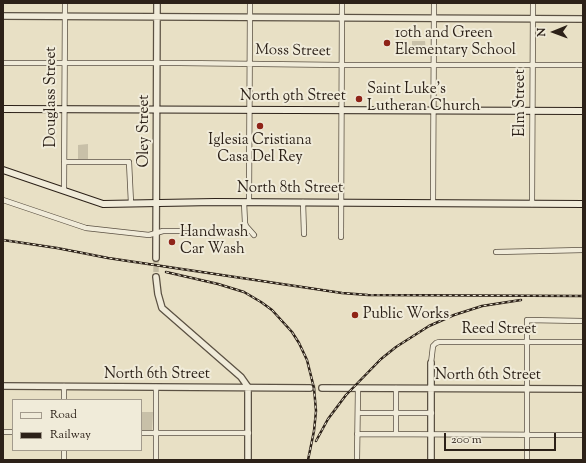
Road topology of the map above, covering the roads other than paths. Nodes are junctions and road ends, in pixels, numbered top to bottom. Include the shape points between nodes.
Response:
1 (65, 3) edge
2 (157, 3) edge
3 (250, 3) edge
4 (342, 3) edge
5 (434, 3) edge
6 (534, 3) edge
7 (3, 16) edge
8 (65, 16) junction
9 (157, 17) junction
10 (250, 18) junction
11 (342, 18) junction
12 (434, 18) junction
13 (533, 19) junction
14 (583, 19) edge
15 (3, 63) edge
16 (65, 63) junction
17 (157, 63) junction
18 (249, 64) junction
19 (342, 65) junction
20 (434, 65) junction
21 (533, 65) junction
22 (583, 65) edge
23 (3, 109) edge
24 (64, 109) junction
25 (157, 109) junction
26 (249, 110) junction
27 (342, 110) junction
28 (434, 111) junction
29 (533, 111) junction
30 (583, 111) edge
31 (64, 162) junction
32 (3, 170) edge
33 (64, 190) junction
34 (3, 200) edge
35 (246, 202) junction
36 (303, 202) junction
37 (341, 202) junction
38 (157, 203) junction
39 (433, 203) junction
40 (130, 204) junction
41 (532, 204) junction
42 (583, 204) edge
43 (193, 231) dead end
44 (156, 232) junction
45 (304, 234) dead end
46 (254, 235) dead end
47 (341, 237) dead end
48 (583, 250) edge
49 (496, 252) dead end
50 (156, 258) tunnel mouth
51 (156, 277) tunnel mouth
52 (583, 321) edge
53 (527, 342) junction
54 (583, 342) edge
55 (431, 363) joint
56 (3, 386) edge
57 (64, 386) junction
58 (156, 387) junction
59 (248, 387) junction
60 (310, 388) tunnel mouth
61 (322, 388) tunnel mouth
62 (358, 388) junction
63 (396, 388) junction
64 (432, 388) junction
65 (527, 388) junction
66 (583, 389) edge
67 (64, 399) edge
68 (358, 413) junction
69 (396, 413) junction
70 (432, 413) junction
71 (142, 433) edge
72 (156, 433) junction
73 (248, 433) junction
74 (358, 434) junction
75 (396, 434) junction
76 (432, 434) junction
77 (527, 434) junction
78 (583, 435) edge
79 (156, 460) edge
80 (248, 460) edge
81 (357, 460) edge
82 (431, 460) edge
83 (526, 460) edge

1 - 8 street, Douglass Street
2 - 9 street, Oley Street
3 - 10 street
4 - 11 street
5 - 12 street
6 - 13 street, Elm Street
7 - 8 street
8 - 9 street
8 - 16 street, Douglass Street
9 - 10 street
9 - 17 street, Oley Street
10 - 11 street
10 - 18 street
11 - 12 street
11 - 19 street
12 - 13 street
12 - 20 street
13 - 14 street
13 - 21 street, Elm Street
15 - 16 street, Moss Street
16 - 17 street, Moss Street
16 - 24 street, Douglass Street
17 - 18 street, Moss Street
17 - 25 street, Oley Street
18 - 19 street, Moss Street
18 - 26 street
19 - 20 street, Moss Street
19 - 27 street
20 - 21 street, Moss Street
20 - 28 street
21 - 22 street, Moss Street
21 - 29 street, Elm Street
23 - 24 main road, North 9th Street
24 - 25 main road, North 9th Street
24 - 31 street, Douglass Street
25 - 26 main road, North 9th Street
25 - 38 street, Oley Street
26 - 27 main road, North 9th Street
26 - 35 street
27 - 28 main road, North 9th Street
27 - 37 street
28 - 29 main road, North 9th Street
28 - 39 street
29 - 30 main road, North 9th Street
29 - 41 street, Elm Street
31 - 33 street, Douglass Street
31 - 40 street via 129,162
32 - 33 main road, North 8th Street
33 - 40 main road, North 8th Street via 103,204
34 - 44 street via 86,228 149,235
35 - 36 main road, North 8th Street
35 - 38 main road, North 8th Street
35 - 46 street via 245,222
36 - 37 main road, North 8th Street
36 - 45 street
37 - 39 main road, North 8th Street
37 - 47 street
38 - 40 main road, North 8th Street
38 - 44 street, Oley Street
39 - 41 main road, North 8th Street
41 - 42 main road, North 8th Street
43 - 44 street
44 - 50 street, Oley Street
48 - 49 street
51 - 59 street via 162,308 241,377
52 - 53 street via 527,320
53 - 54 street, Reed Street
53 - 55 street, Reed Street via 439,342 433,346
53 - 65 street
55 - 64 street
56 - 57 street, North 6th Street
57 - 58 street, North 6th Street
57 - 67 street
58 - 59 street, North 6th Street
58 - 72 street
59 - 60 street, North 6th Street
59 - 73 street
61 - 62 street, North 6th Street
62 - 63 street, North 6th Street
62 - 68 street
63 - 64 street, North 6th Street
63 - 69 street
64 - 65 street, North 6th Street
64 - 70 street
65 - 66 street, North 6th Street
65 - 77 street
68 - 69 street
68 - 74 street
69 - 70 street
69 - 75 street
70 - 76 street
71 - 72 street
72 - 73 street
72 - 79 street
73 - 80 street
74 - 75 street
74 - 81 street
75 - 76 street
76 - 77 street
76 - 82 street
77 - 78 street
77 - 83 street

